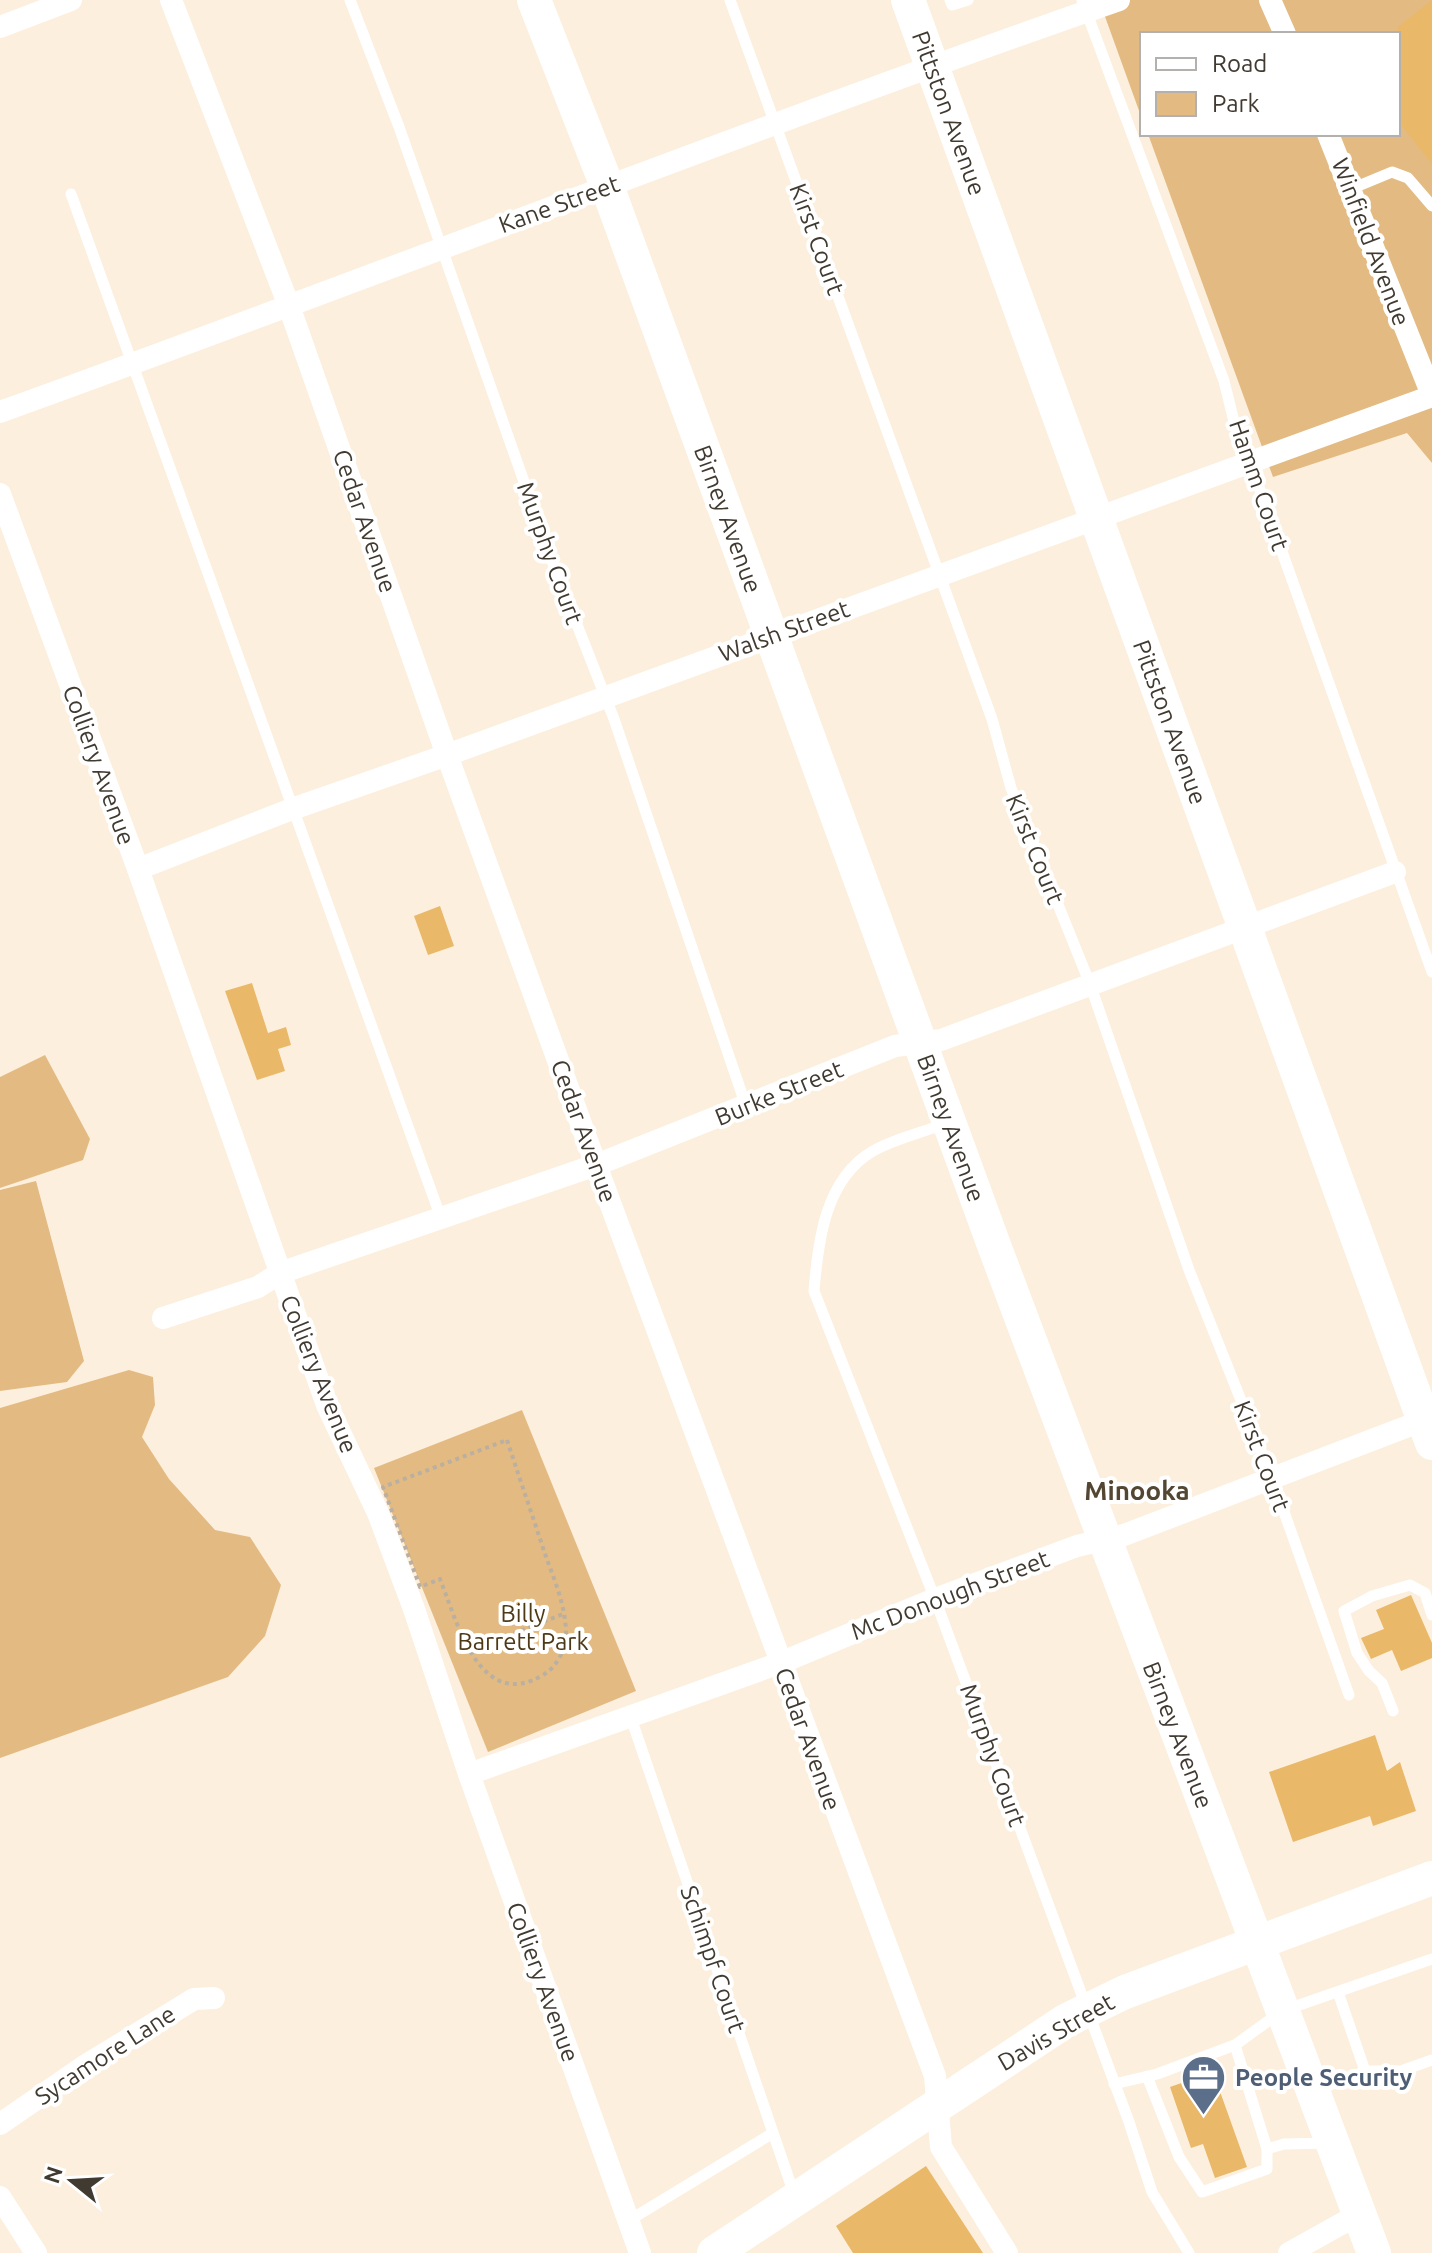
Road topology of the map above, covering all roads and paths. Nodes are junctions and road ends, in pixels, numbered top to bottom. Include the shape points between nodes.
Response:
1 (71, 0) edge
2 (171, 0) edge
3 (350, 0) edge
4 (534, 0) edge
5 (730, 0) edge
6 (908, 0) edge
7 (950, 0) edge
8 (968, 0) edge
9 (1119, 0) edge
10 (1270, 0) edge
11 (1084, 6) edge
12 (0, 27) edge
13 (1284, 32) edge
14 (933, 67) junction
15 (775, 125) junction
16 (1329, 136) edge
17 (607, 186) junction
18 (1351, 189) junction
19 (71, 194) dead end
20 (1432, 206) edge
21 (442, 246) junction
22 (289, 306) junction
23 (130, 365) junction
24 (1432, 395) edge
25 (0, 412) edge
26 (1249, 462) junction
27 (0, 494) edge
28 (1096, 517) junction
29 (939, 575) junction
30 (771, 636) junction
31 (605, 696) junction
32 (447, 755) junction
33 (292, 809) junction
34 (138, 869) junction
35 (1395, 872) junction
36 (1244, 927) junction
37 (1432, 972) edge
38 (1090, 984) junction
39 (919, 1043) junction
40 (747, 1107) junction
41 (949, 1122) junction
42 (596, 1165) junction
43 (441, 1218) junction
44 (280, 1273) junction
45 (163, 1318) dead end
46 (1429, 1427) edge
47 (1272, 1478) junction
48 (1104, 1539) junction
49 (935, 1599) junction
50 (563, 1614) junction
51 (1432, 1615) edge
52 (469, 1651) junction
53 (780, 1663) junction
54 (1349, 1695) dead end
55 (1393, 1711) dead end
56 (631, 1718) junction
57 (469, 1774) junction
58 (1432, 1878) edge
59 (1257, 1943) junction
60 (1432, 1959) edge
61 (1338, 1992) junction
62 (214, 1998) dead end
63 (1087, 2010) junction
64 (1282, 2011) junction
65 (1235, 2045) junction
66 (1432, 2060) edge
67 (1365, 2071) junction
68 (1147, 2076) junction
69 (1114, 2084) junction
70 (1313, 2092) junction
71 (938, 2103) junction
72 (0, 2124) edge
73 (773, 2133) junction
74 (1332, 2142) junction
75 (1267, 2149) junction
76 (0, 2197) edge
77 (796, 2200) junction
78 (1359, 2214) junction
79 (628, 2221) junction
80 (36, 2253) edge
81 (640, 2253) edge
82 (714, 2253) edge
83 (1007, 2253) edge
84 (1189, 2253) edge
85 (1289, 2253) edge
86 (1374, 2253) edge

1 - 12 street
2 - 22 street, Cedar Avenue
3 - 21 lane, Murphy Court
4 - 17 main road, Birney Avenue
5 - 15 lane, Kirst Court
6 - 14 main road, Pittston Avenue
7 - 8 lane via 952,5
9 - 11 street, Kane Street
10 - 13 street
11 - 14 street, Kane Street
11 - 26 lane, Hamm Court via 1224,381 1241,450
14 - 15 street, Kane Street
14 - 28 main road, Pittston Avenue
15 - 17 street, Kane Street
15 - 29 lane, Kirst Court
16 - 18 street, Winfield Avenue
17 - 21 street, Kane Street
17 - 30 main road, Birney Avenue
18 - 20 lane via 1392,172 1408,178
18 - 24 street, Winfield Avenue
19 - 23 lane
21 - 22 street, Kane Street
21 - 31 lane, Murphy Court
22 - 23 street, Kane Street
22 - 32 street, Cedar Avenue
23 - 25 street, Kane Street
23 - 33 lane
24 - 26 street, Walsh Street
26 - 28 street, Walsh Street
26 - 35 lane, Hamm Court
27 - 34 street, Colliery Avenue
28 - 29 street, Walsh Street
28 - 36 main road, Pittston Avenue
29 - 30 street, Walsh Street
29 - 38 lane, Kirst Court via 992,719 1011,788
30 - 31 street, Walsh Street
30 - 39 main road, Birney Avenue
31 - 32 street, Walsh Street
31 - 40 lane, Murphy Court
32 - 33 street, Walsh Street
32 - 42 street, Cedar Avenue
33 - 34 street, Walsh Street
33 - 43 lane
34 - 44 street, Colliery Avenue
35 - 36 street, Burke Street
35 - 37 lane, Hamm Court
36 - 38 street, Burke Street
36 - 46 main road, Pittston Avenue
38 - 39 street, Burke Street via 941,1040
38 - 47 lane, Kirst Court via 1189,1270
39 - 40 street, Burke Street via 895,1046
39 - 41 main road, Birney Avenue
40 - 42 street, Burke Street
41 - 48 main road, Birney Avenue
41 - 49 lane, Murphy Court via 872,1152 846,1176 828,1207 814,1291
42 - 43 street, Burke Street
42 - 53 street, Cedar Avenue
43 - 44 street, Burke Street
44 - 45 street, Burke Street via 258,1287
44 - 57 street, Colliery Avenue via 327,1405 378,1513
46 - 47 street, Mc Donough Street
47 - 48 street, Mc Donough Street
47 - 54 lane, Kirst Court
48 - 49 street, Mc Donough Street
48 - 59 main road, Birney Avenue
49 - 53 street, Mc Donough Street
49 - 63 lane, Murphy Court
50 - 52 path
50 - 52 path via 566,1636 560,1658 544,1675 505,1682 482,1671
50 - 52 path via 507,1440 383,1487 420,1587 440,1579
51 - 55 lane via 1425,1593 1410,1585 1344,1611 1357,1653 1382,1683
53 - 56 street, Mc Donough Street
53 - 71 street, Cedar Avenue via 935,2076
56 - 57 street, Mc Donough Street
56 - 73 lane, Schimpf Court
57 - 79 street, Colliery Avenue
58 - 59 main road, Davis Street
59 - 63 main road, Davis Street
59 - 64 main road, Birney Avenue
60 - 61 lane
61 - 64 lane
61 - 67 lane
62 - 72 street, Sycamore Lane via 194,1999
63 - 69 lane, Murphy Court
63 - 71 main road, Davis Street
64 - 65 lane
64 - 70 main road, Birney Avenue
65 - 68 lane
65 - 75 lane
66 - 67 lane via 1401,2071
67 - 70 lane
68 - 69 lane
68 - 75 lane via 1179,2157 1202,2192 1267,2169
69 - 84 lane, Murphy Court via 1152,2192
70 - 74 main road, Birney Avenue
71 - 77 main road, Davis Street
71 - 83 street, Cedar Avenue via 941,2147
73 - 77 lane, Schimpf Court
73 - 79 lane
74 - 75 lane
74 - 78 main road, Birney Avenue
76 - 80 street
77 - 82 main road, Davis Street
78 - 85 street
78 - 86 main road, Birney Avenue
79 - 81 street, Colliery Avenue

